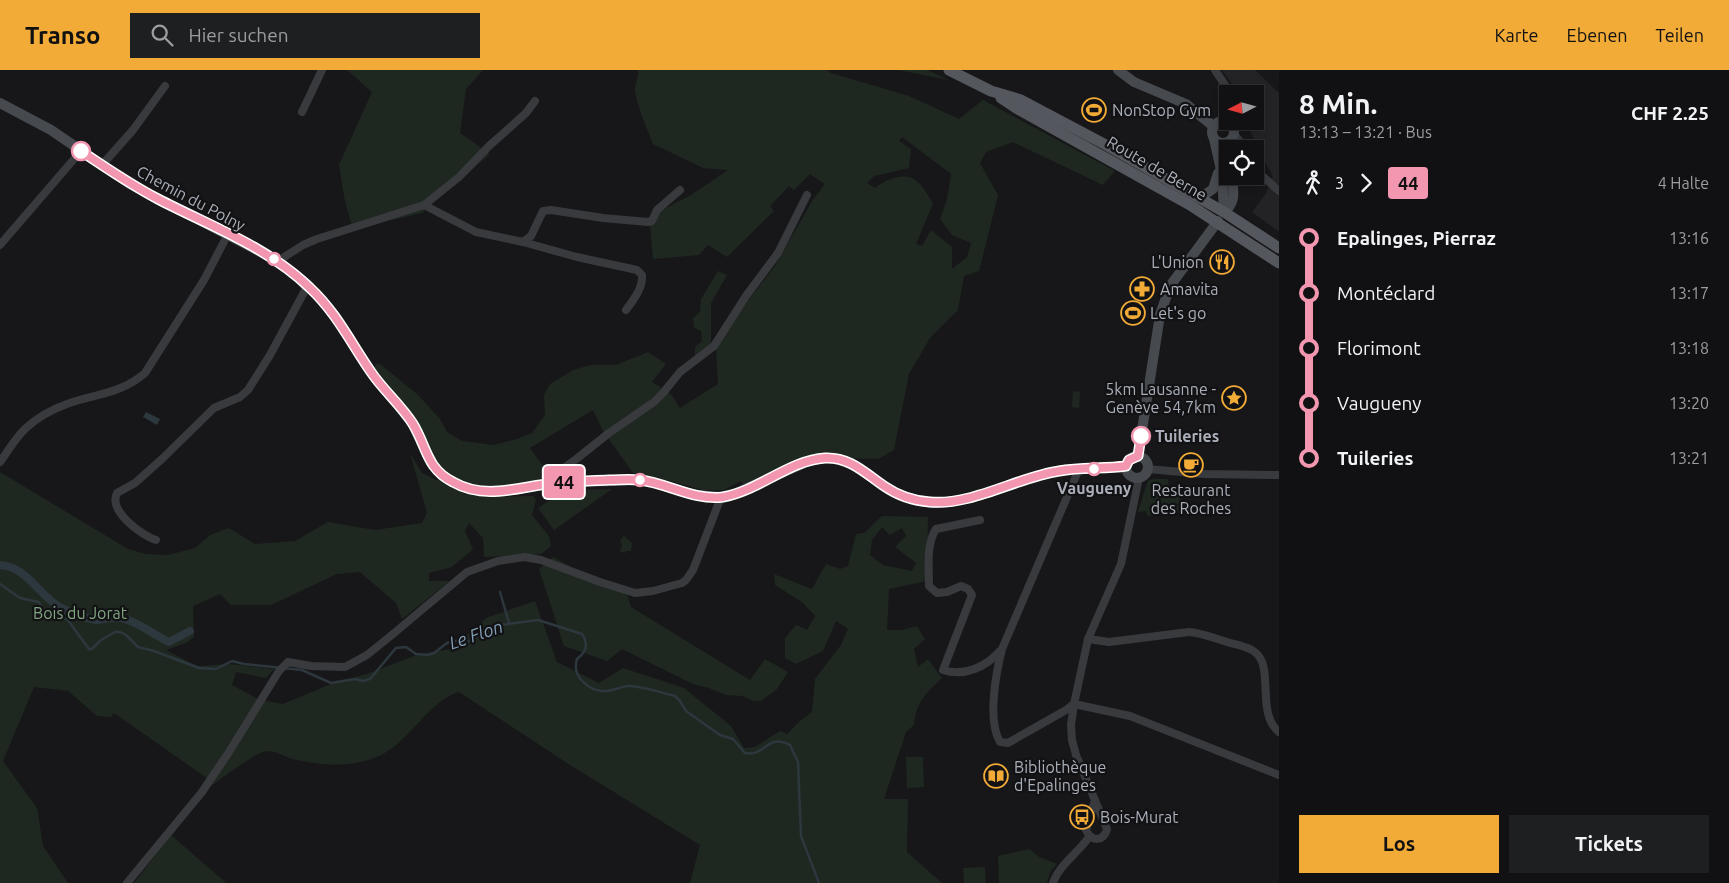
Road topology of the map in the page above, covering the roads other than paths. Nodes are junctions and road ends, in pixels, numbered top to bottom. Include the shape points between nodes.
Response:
1 (322, 70) edge
2 (950, 70) edge
3 (1118, 70) edge
4 (1215, 70) edge
5 (1225, 85) edge
6 (165, 86) dead end
7 (991, 90) junction
8 (536, 101) dead end
9 (0, 103) edge
10 (302, 112) dead end
11 (1219, 123) edge
12 (1213, 126) junction
13 (1214, 139) junction
14 (1219, 142) edge
15 (81, 151) junction
16 (1219, 161) edge
17 (102, 165) junction
18 (1219, 168) edge
19 (1264, 177) edge
20 (1220, 185) edge
21 (1232, 185) edge
22 (680, 190) dead end
23 (1279, 190) edge
24 (807, 196) dead end
25 (1200, 198) junction
26 (424, 205) junction
27 (1221, 217) junction
28 (228, 234) junction
29 (523, 242) junction
30 (0, 245) edge
31 (1279, 248) edge
32 (278, 261) junction
33 (1279, 263) edge
34 (308, 285) junction
35 (626, 310) dead end
36 (1138, 456) junction
37 (0, 462) edge
38 (1126, 466) junction
39 (1148, 469) junction
40 (1079, 470) junction
41 (1279, 475) edge
42 (1139, 478) junction
43 (551, 483) junction
44 (721, 497) junction
45 (980, 520) dead end
46 (156, 540) dead end
47 (1088, 639) junction
48 (1002, 650) junction
49 (1074, 704) junction
50 (1279, 732) edge
51 (1279, 775) edge
52 (1095, 800) junction
53 (1089, 837) junction
54 (127, 883) edge
55 (1053, 883) edge

1 - 10 street
2 - 7 main road, Route de Berne
3 - 12 street via 1134,82 1181,102
4 - 5 street
6 - 17 street
7 - 25 main road, Route de Berne via 1029,104
7 - 27 main road, Route de Berne via 1016,108
8 - 26 street via 459,177
9 - 15 street, Chemin du Polny via 51,130
11 - 12 street
12 - 13 street
13 - 14 street
13 - 16 street
15 - 17 street, Chemin du Polny
15 - 30 street
17 - 28 street, Chemin du Polny via 130,184
18 - 25 street via 1213,189
19 - 23 street
20 - 27 street
21 - 27 street via 1231,207
22 - 29 street via 662,204 652,221 648,222 544,211 531,236
24 - 43 street via 778,253 714,346 680,372 654,402 558,472
25 - 27 main road, Route de Berne
26 - 29 street via 476,232
26 - 32 street via 317,239
27 - 31 main road, Route de Berne
27 - 33 main road, Route de Berne
27 - 36 street via 1170,286 1164,301
28 - 32 street, Chemin du Polny
28 - 37 street via 204,280 146,373 115,391 50,412 26,428
29 - 35 street via 640,272 639,290
32 - 34 street, Chemin du Polny
34 - 43 street, Chemin du Polny via 336,317 371,372 412,423 431,463 443,476 459,486 484,491 506,491
34 - 46 street via 248,390 214,408 163,458 117,493 118,511
36 - 38 street via 1129,460
36 - 39 street via 1144,459
38 - 40 street
38 - 42 street via 1130,475
39 - 41 street
39 - 42 street
40 - 44 street via 1060,470 960,500 932,502 915,500 891,490 848,461 824,458 807,462 736,494
40 - 48 street
42 - 47 street via 1121,564
43 - 44 street, Chemin du Polny via 640,480 697,495
44 - 54 street via 696,563 682,583 635,593 541,560 524,557 498,561 467,572 387,640 345,667 288,662 279,671 206,787
45 - 48 street via 936,529 931,536 929,586 938,593 961,586 972,595 943,670 963,673 982,666
47 - 49 street
47 - 50 street via 1109,642 1189,632 1249,648 1262,664 1268,716
48 - 49 street via 994,679 994,722 1000,742 1008,743
49 - 51 street via 1130,716
49 - 52 street via 1072,740
52 - 53 street via 1086,830
52 - 53 street via 1107,829 1100,839
53 - 55 street

